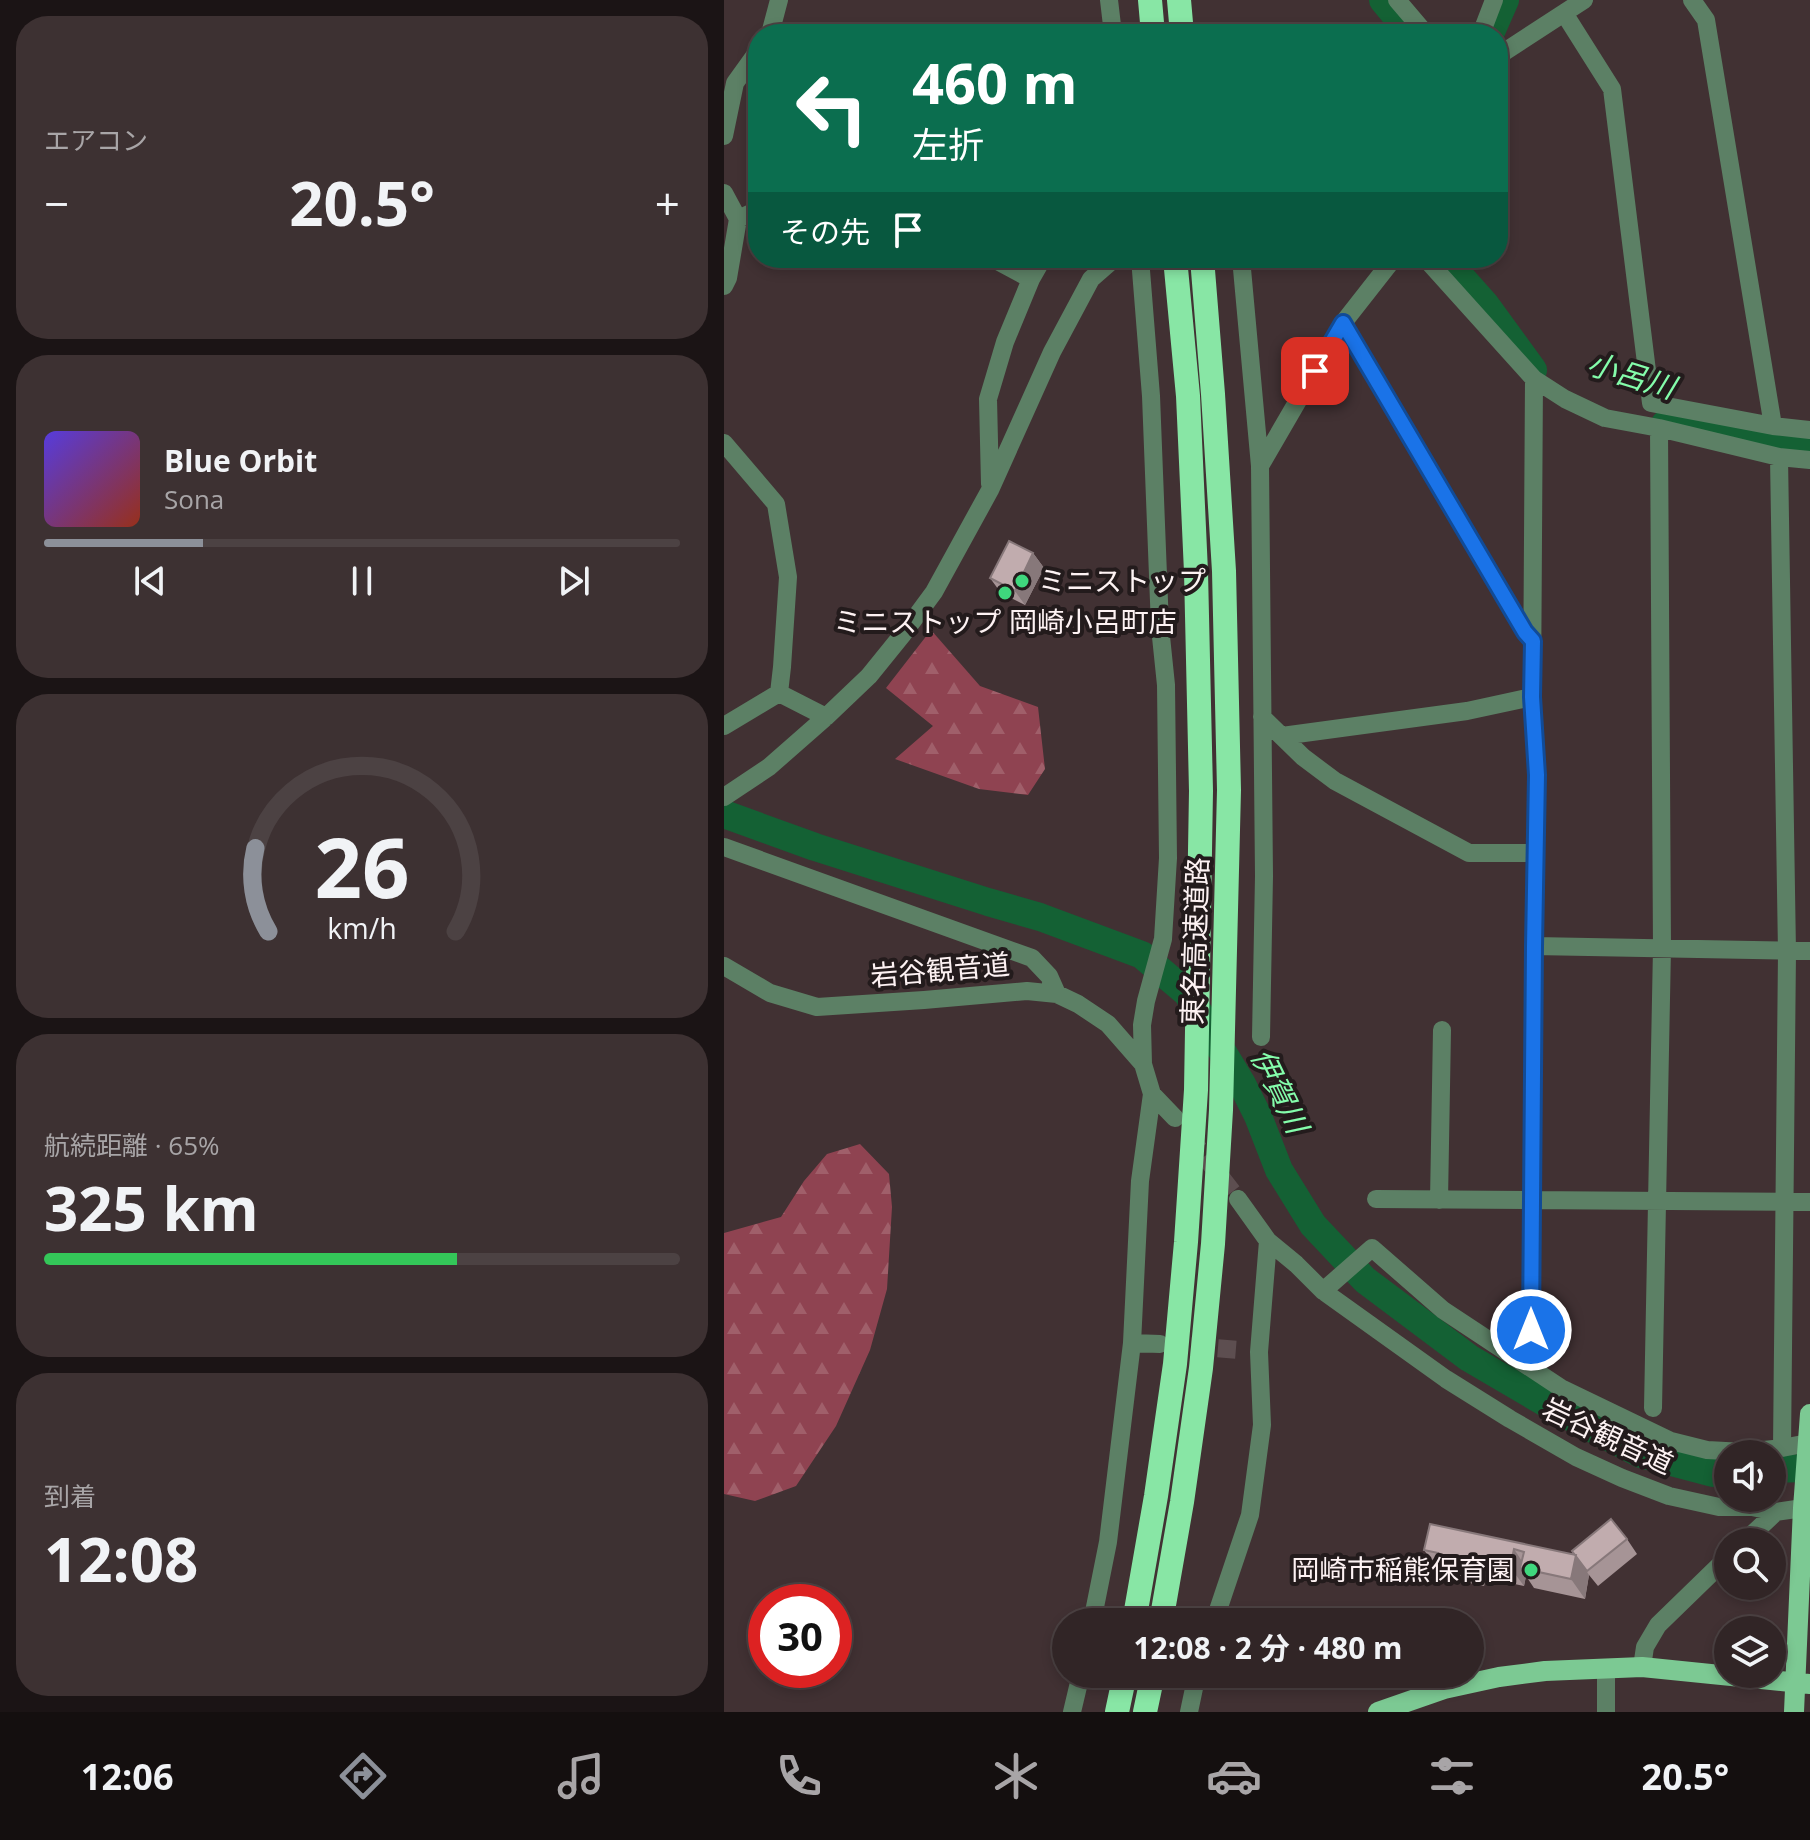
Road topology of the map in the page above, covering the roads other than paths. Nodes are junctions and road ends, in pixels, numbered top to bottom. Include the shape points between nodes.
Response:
1 (779, 0) edge
2 (1109, 0) edge
3 (1150, 0) edge
4 (1179, 0) edge
5 (1397, 0) edge
6 (1494, 0) edge
7 (1584, 0) edge
8 (1692, 0) edge
9 (1564, 13) junction
10 (773, 24) edge
11 (1112, 24) edge
12 (1152, 24) edge
13 (1181, 24) edge
14 (1417, 24) edge
15 (1485, 24) edge
16 (1508, 49) edge
17 (748, 65) edge
18 (724, 136) edge
19 (724, 193) edge
20 (748, 214) edge
21 (738, 219) junction
22 (1011, 268) edge
23 (1037, 268) edge
24 (1104, 268) edge
25 (1141, 268) edge
26 (1176, 268) edge
27 (1203, 268) edge
28 (1242, 268) edge
29 (1386, 268) edge
30 (1434, 268) edge
31 (1031, 279) junction
32 (724, 286) edge
33 (1343, 323) junction
34 (1534, 379) junction
35 (1773, 426) junction
36 (1659, 428) junction
37 (1810, 430) edge
38 (724, 443) edge
39 (1779, 457) junction
40 (1810, 460) edge
41 (1260, 466) junction
42 (990, 490) junction
43 (1533, 641) junction
44 (779, 693) junction
45 (1532, 697) junction
46 (826, 717) junction
47 (1262, 717) junction
48 (724, 726) edge
49 (1282, 736) junction
50 (729, 792) edge
51 (724, 847) edge
52 (1535, 853) junction
53 (1534, 946) junction
54 (1662, 948) junction
55 (1810, 951) edge
56 (1787, 952) junction
57 (724, 966) edge
58 (1057, 994) junction
59 (1442, 1030) dead end
60 (1261, 1037) dead end
61 (1143, 1064) junction
62 (1152, 1094) junction
63 (1175, 1118) tunnel mouth
64 (1238, 1199) tunnel mouth
65 (1376, 1199) dead end
66 (1439, 1200) junction
67 (1532, 1201) junction
68 (1657, 1202) junction
69 (1810, 1202) edge
70 (1785, 1203) junction
71 (1268, 1241) junction
72 (1323, 1291) junction
73 (1531, 1330) dead end
74 (1132, 1343) junction
75 (1160, 1344) dead end
76 (1240, 1350) tunnel mouth
77 (1259, 1352) junction
78 (1653, 1408) dead end
79 (1810, 1414) edge
80 (1782, 1440) edge
81 (1808, 1443) junction
82 (1786, 1447) edge
83 (1714, 1450) edge
84 (1714, 1506) edge
85 (1807, 1508) edge
86 (1786, 1511) edge
87 (1776, 1512) edge
88 (1759, 1528) edge
89 (1714, 1571) edge
90 (1095, 1608) edge
91 (1136, 1608) edge
92 (1163, 1608) edge
93 (1219, 1608) edge
94 (1642, 1667) junction
95 (1606, 1668) junction
96 (1803, 1683) edge
97 (1078, 1688) edge
98 (1122, 1688) edge
99 (1150, 1688) edge
100 (1194, 1688) edge
101 (1382, 1711) edge
102 (1072, 1712) edge
103 (1117, 1712) edge
104 (1145, 1712) edge
105 (1189, 1712) edge
106 (1606, 1712) edge
107 (1794, 1712) edge

1 - 10 street
2 - 11 street
3 - 12 highway
4 - 13 highway
5 - 14 street
6 - 15 street
7 - 9 street
8 - 35 street via 1706,20
9 - 16 street
9 - 35 street via 1612,89 1651,403
17 - 18 street via 735,83
19 - 21 street
20 - 21 street
21 - 32 street
22 - 31 street
23 - 31 street
24 - 42 street via 1091,279 1052,352
25 - 61 street via 1166,685 1168,858 1163,939 1142,1025
26 - 91 highway, 東名高速道路 via 1196,572 1201,791 1196,1090 1175,1364
27 - 92 highway, 東名高速道路 via 1224,571 1229,790 1221,1110 1201,1368
28 - 41 street
29 - 33 street
30 - 34 street
31 - 42 street via 988,399
33 - 41 street
33 - 43 street
34 - 36 street via 1605,418
34 - 43 street
35 - 37 street
36 - 39 street
36 - 54 street
38 - 44 street via 776,504 788,577
39 - 40 street
39 - 56 street
41 - 47 street
42 - 46 street via 934,592 869,676
43 - 45 street
44 - 46 street
44 - 48 street
45 - 49 street
45 - 52 street
46 - 50 street via 769,767
47 - 49 street
47 - 60 street
49 - 52 street via 1335,781 1469,853
51 - 58 street via 1032,958
52 - 53 street
53 - 54 street
53 - 67 street
54 - 56 street
54 - 68 street
55 - 56 street
56 - 70 street
57 - 58 street, 岩谷観音道 via 770,993 817,1007 1027,991
58 - 61 street, 岩谷観音道 via 1108,1024
59 - 66 street
61 - 62 street
62 - 63 street
62 - 74 street via 1140,1181
64 - 71 street, 岩谷観音道
65 - 66 street
66 - 67 street
67 - 68 street
67 - 73 street
68 - 70 street
68 - 78 street
69 - 70 street
70 - 80 street
71 - 72 street, 岩谷観音道
71 - 77 street
72 - 83 street via 1372,1248 1443,1310 1561,1388 1671,1441
72 - 84 street, 岩谷観音道 via 1446,1379 1576,1457 1669,1496
74 - 75 street
74 - 90 street
76 - 77 street
77 - 93 street via 1262,1425 1250,1515
79 - 81 main road
81 - 82 street
81 - 85 main road
85 - 86 street, 岩谷観音道
85 - 96 main road
87 - 88 street
89 - 94 street via 1658,1625 1645,1647
94 - 95 main road
94 - 96 main road
95 - 101 main road via 1499,1677
95 - 106 street
96 - 107 main road
97 - 102 street
98 - 103 highway
99 - 104 highway
100 - 105 street

